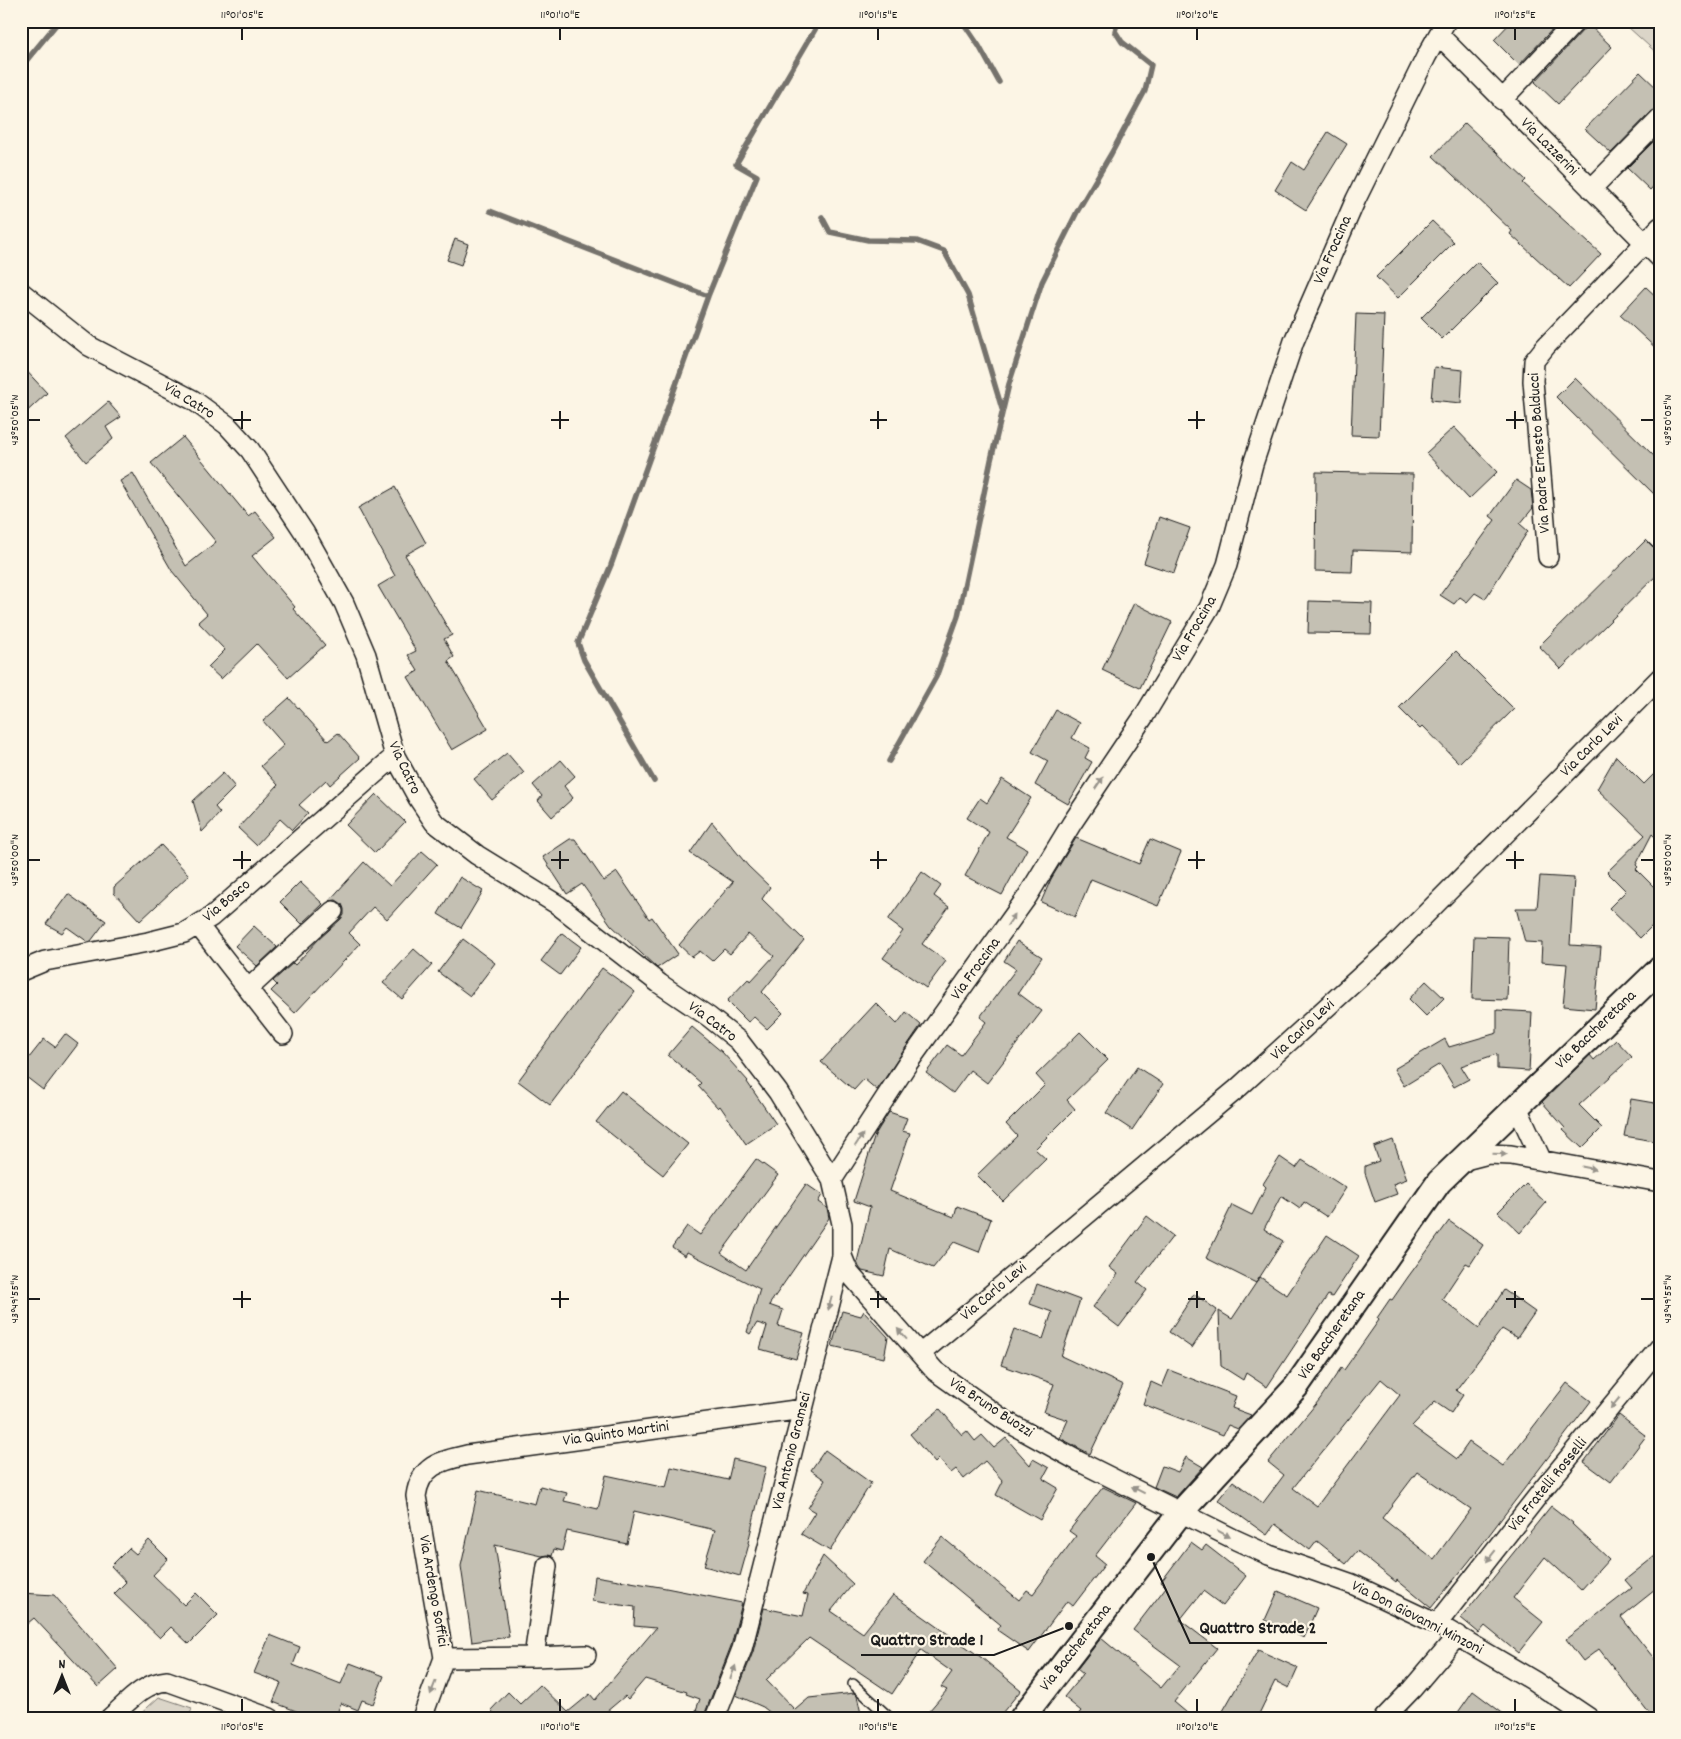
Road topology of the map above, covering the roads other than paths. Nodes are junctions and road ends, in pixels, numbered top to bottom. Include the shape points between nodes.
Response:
1 (1576, 21) edge
2 (1443, 28) edge
3 (1502, 100) junction
4 (1660, 119) edge
5 (1591, 188) junction
6 (1660, 226) edge
7 (1644, 243) junction
8 (1660, 258) edge
9 (21, 292) edge
10 (1548, 557) dead end
11 (1660, 678) edge
12 (395, 756) junction
13 (333, 911) dead end
14 (198, 925) junction
15 (1660, 969) edge
16 (21, 971) edge
17 (248, 989) junction
18 (283, 1034) dead end
19 (1517, 1107) junction
20 (1541, 1159) junction
21 (1460, 1161) junction
22 (832, 1180) junction
23 (1660, 1182) edge
24 (842, 1256) junction
25 (1660, 1347) edge
26 (920, 1354) junction
27 (1653, 1369) edge
28 (802, 1409) junction
29 (432, 1467) joint
30 (1181, 1512) junction
31 (547, 1566) dead end
32 (1437, 1624) junction
33 (1458, 1635) junction
34 (586, 1655) dead end
35 (444, 1658) junction
36 (534, 1658) junction
37 (853, 1684) dead end
38 (110, 1718) edge
39 (270, 1718) edge
40 (422, 1718) edge
41 (715, 1718) edge
42 (890, 1718) edge
43 (1022, 1718) edge
44 (1384, 1718) edge
45 (1589, 1718) edge

1 - 3 street
2 - 3 street, Via Lazzerini
22 -> 2 street, Via Froccina via 908,1063 1027,897 1198,627 1227,565 1253,464 1294,341 1356,199
3 - 5 street, Via Lazzerini
4 - 5 street
5 - 7 street, Via Lazzerini
6 - 7 street, Via Padre Ernesto Balducci
7 - 8 street, Via Lazzerini
7 - 10 street, Via Padre Ernesto Balducci via 1534,361
9 - 12 street, Via Catro via 89,346 193,400 226,425 250,450 304,532 344,603 366,655
11 - 26 street, Via Carlo Levi via 1394,946 1288,1044
12 - 14 street, Via Bosco
12 - 22 street, Via Catro via 434,822 476,856 558,905 739,1041 778,1092
13 - 17 street
14 - 16 street, Via Bosco via 175,936 62,958
14 - 17 street
15 - 19 street, Via Baccheretana
17 - 18 street
19 - 20 street
19 - 21 street, Via Baccheretana
21 -> 20 street via 1488,1154
20 -> 23 street
21 - 30 street, Via Baccheretana via 1416,1213 1296,1388
22 - 24 street, Via Antonio Gramsci via 842,1224
26 -> 24 street, Via Bruno Buozzi via 849,1273
24 -> 28 street, Via Antonio Gramsci
25 - 27 street, Via Fratelli Rosselli
30 -> 26 street, Via Bruno Buozzi via 1004,1420 935,1371
27 -> 32 street, Via Fratelli Rosselli via 1544,1488
28 - 29 street, Via Quinto Martini via 467,1455
41 -> 28 street, Via Antonio Gramsci via 742,1649
29 - 35 street, Via Ardengo Soffici via 420,1478 416,1496
30 -> 32 street, Via Don Giovanni Minzoni via 1270,1555 1352,1584
30 - 43 street, Via Baccheretana
31 - 36 street
32 - 33 street, Via Don Giovanni Minzoni
33 - 44 street
33 - 45 street, Via Don Giovanni Minzoni
34 - 36 street
35 - 36 street
35 -> 40 street, Via Ardengo Soffici
37 - 42 lane
38 - 39 street via 145,1687 166,1681

